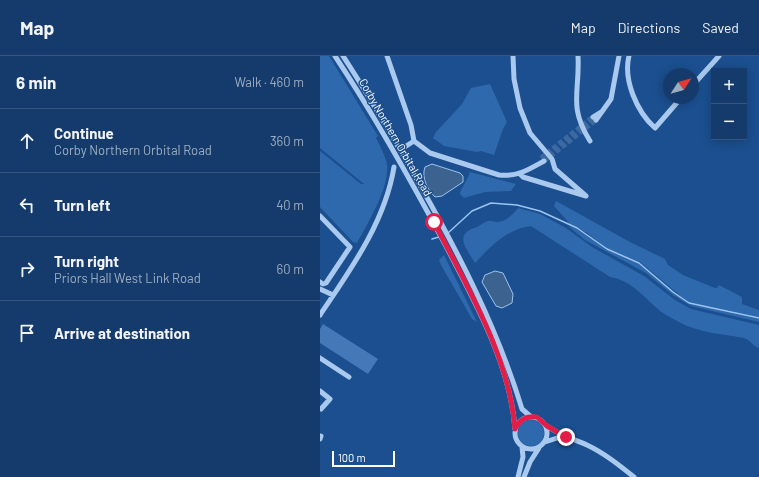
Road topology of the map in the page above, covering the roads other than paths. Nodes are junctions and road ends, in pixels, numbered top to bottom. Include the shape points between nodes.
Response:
1 (335, 56) edge
2 (343, 56) edge
3 (387, 56) edge
4 (513, 56) edge
5 (578, 56) edge
6 (619, 56) edge
7 (629, 56) edge
8 (719, 56) edge
9 (699, 78) edge
10 (676, 104) edge
11 (595, 118) tunnel mouth
12 (414, 141) junction
13 (590, 141) dead end
14 (400, 150) junction
15 (542, 159) tunnel mouth
16 (394, 167) dead end
17 (520, 174) junction
18 (320, 216) edge
19 (320, 282) edge
20 (320, 289) edge
21 (333, 295) junction
22 (321, 313) edge
23 (320, 358) edge
24 (350, 377) dead end
25 (320, 392) edge
26 (321, 409) dead end
27 (530, 416) junction
28 (547, 426) junction
29 (515, 429) junction
30 (566, 437) junction
31 (545, 442) junction
32 (522, 447) junction
33 (539, 448) junction
34 (518, 477) edge
35 (524, 477) edge
36 (634, 477) edge

1 - 29 street, Corby Northern Orbital Road via 434,222 478,307 506,380 514,411
2 - 14 street, Corby Northern Orbital Road
3 - 12 street
4 - 17 street via 514,79 520,108 530,133 552,159 555,169 586,196
5 - 13 street via 576,111
6 - 11 street via 613,93 605,109
7 - 10 street via 629,78 637,108 645,119 655,128
8 - 9 street
12 - 14 street
12 - 17 street via 430,153 499,175
14 - 27 street, Corby Northern Orbital Road via 440,219 483,303 522,409
15 - 17 street
16 - 21 street via 382,212 362,250
18 - 19 street via 350,247 326,283
20 - 21 street
21 - 22 street
23 - 24 street
25 - 26 street via 330,399
27 - 28 street via 541,419
27 - 29 street via 521,420
28 - 30 street
28 - 31 street via 548,435
29 - 32 street via 516,438
30 - 31 street
30 - 36 street via 608,457
31 - 33 street
32 - 33 street
32 - 34 street via 523,458
33 - 35 street

